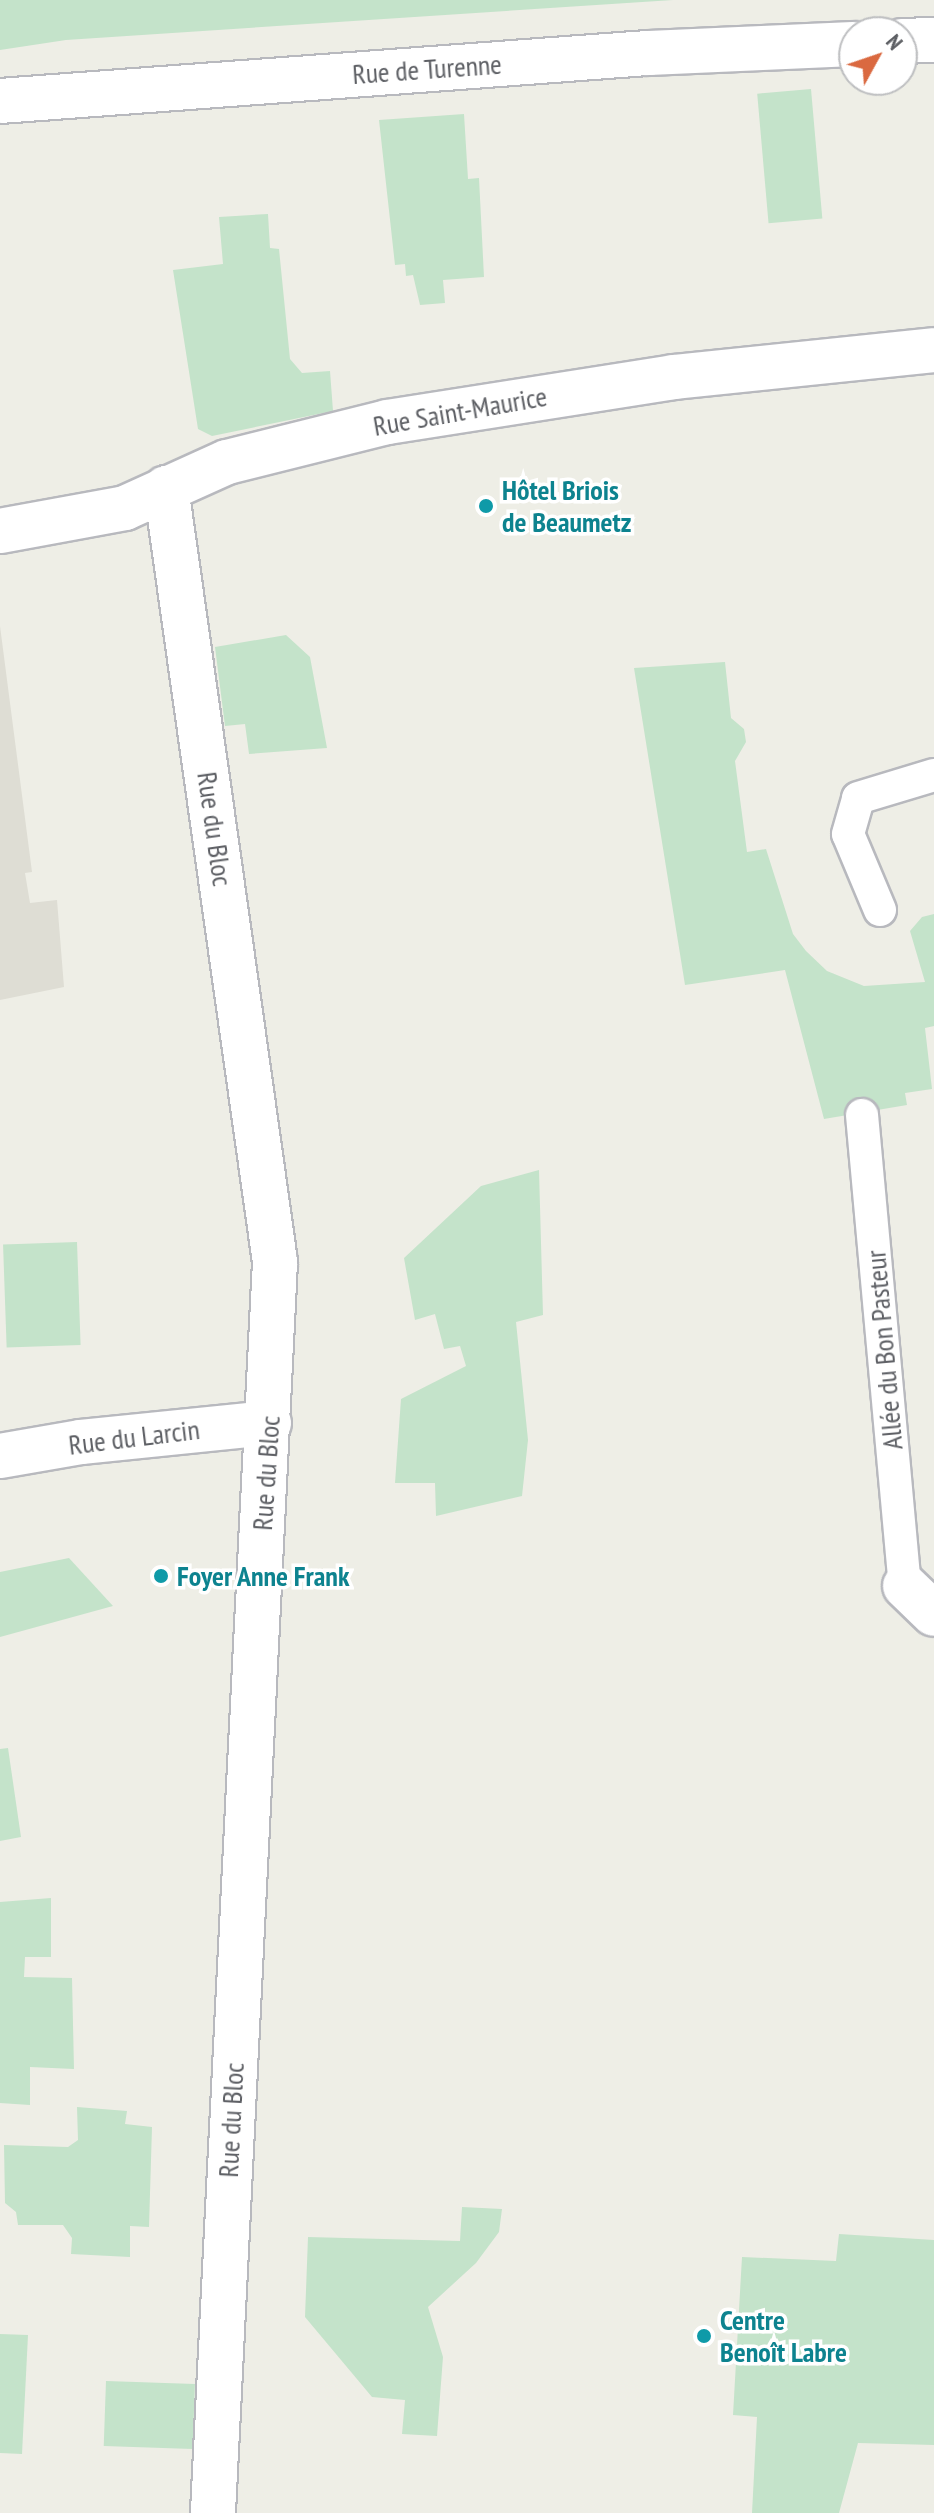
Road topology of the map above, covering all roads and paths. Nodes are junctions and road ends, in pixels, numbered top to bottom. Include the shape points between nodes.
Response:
1 (838, 45) edge
2 (0, 101) edge
3 (934, 350) edge
4 (166, 488) junction
5 (0, 531) edge
6 (934, 775) edge
7 (880, 910) dead end
8 (862, 1115) dead end
9 (269, 1423) junction
10 (0, 1456) edge
11 (920, 1600) edge
12 (213, 2513) edge

1 - 2 street, Rue de Turenne via 633,54
3 - 4 street, Rue Saint-Maurice via 673,377 387,422 227,462
4 - 5 street, Rue Saint-Maurice via 125,508
4 - 9 street, Rue du Bloc via 275,1262
6 - 7 lane via 858,798 848,834
8 - 11 lane, Allée du Bon Pasteur
9 - 10 street, Rue du Larcin via 81,1442
9 - 12 street, Rue du Bloc

